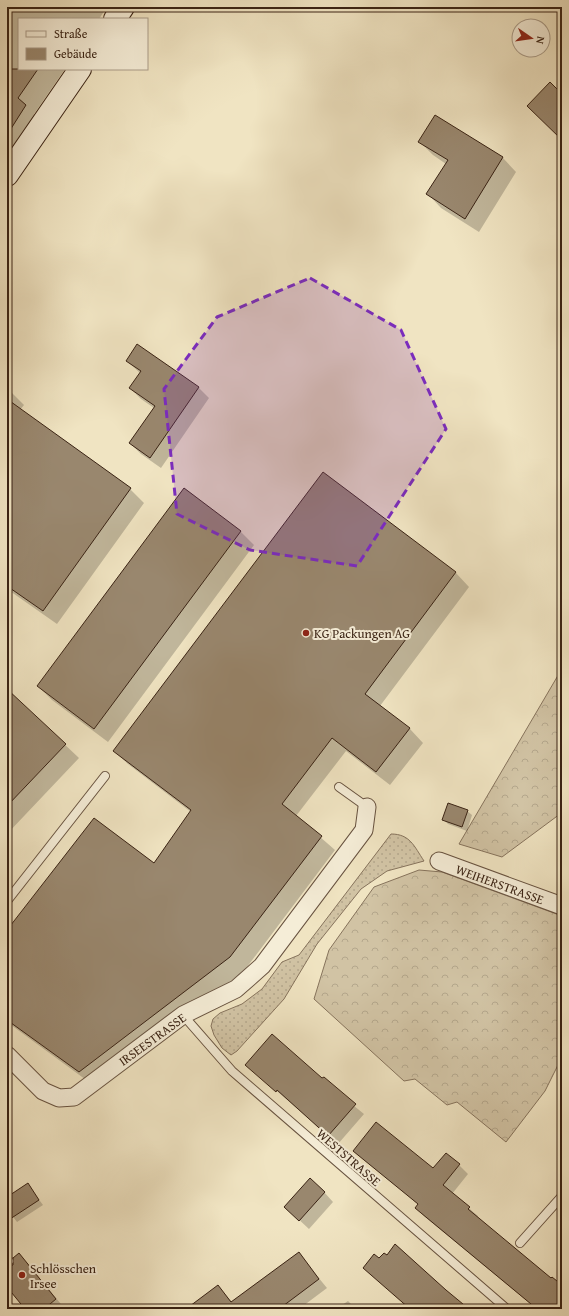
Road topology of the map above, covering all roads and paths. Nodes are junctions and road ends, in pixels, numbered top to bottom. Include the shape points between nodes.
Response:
1 (123, 7) edge
2 (116, 18) edge
3 (79, 70) edge
4 (7, 175) edge
5 (105, 776) dead end
6 (339, 787) dead end
7 (367, 807) joint
8 (439, 861) dead end
9 (7, 901) edge
10 (562, 906) edge
11 (183, 1015) junction
12 (7, 1055) edge
13 (562, 1196) edge
14 (520, 1243) dead end
15 (507, 1309) edge

1 - 2 street
3 - 4 street
5 - 9 lane
6 - 7 lane
7 - 11 street, IRSEESTRASSE via 364,830 262,966 236,989
8 - 10 street, WEIHERSTRASSE
11 - 12 street, IRSEESTRASSE via 74,1097 59,1098 43,1091
11 - 15 lane, WESTSTRASSE via 232,1071
13 - 14 lane

